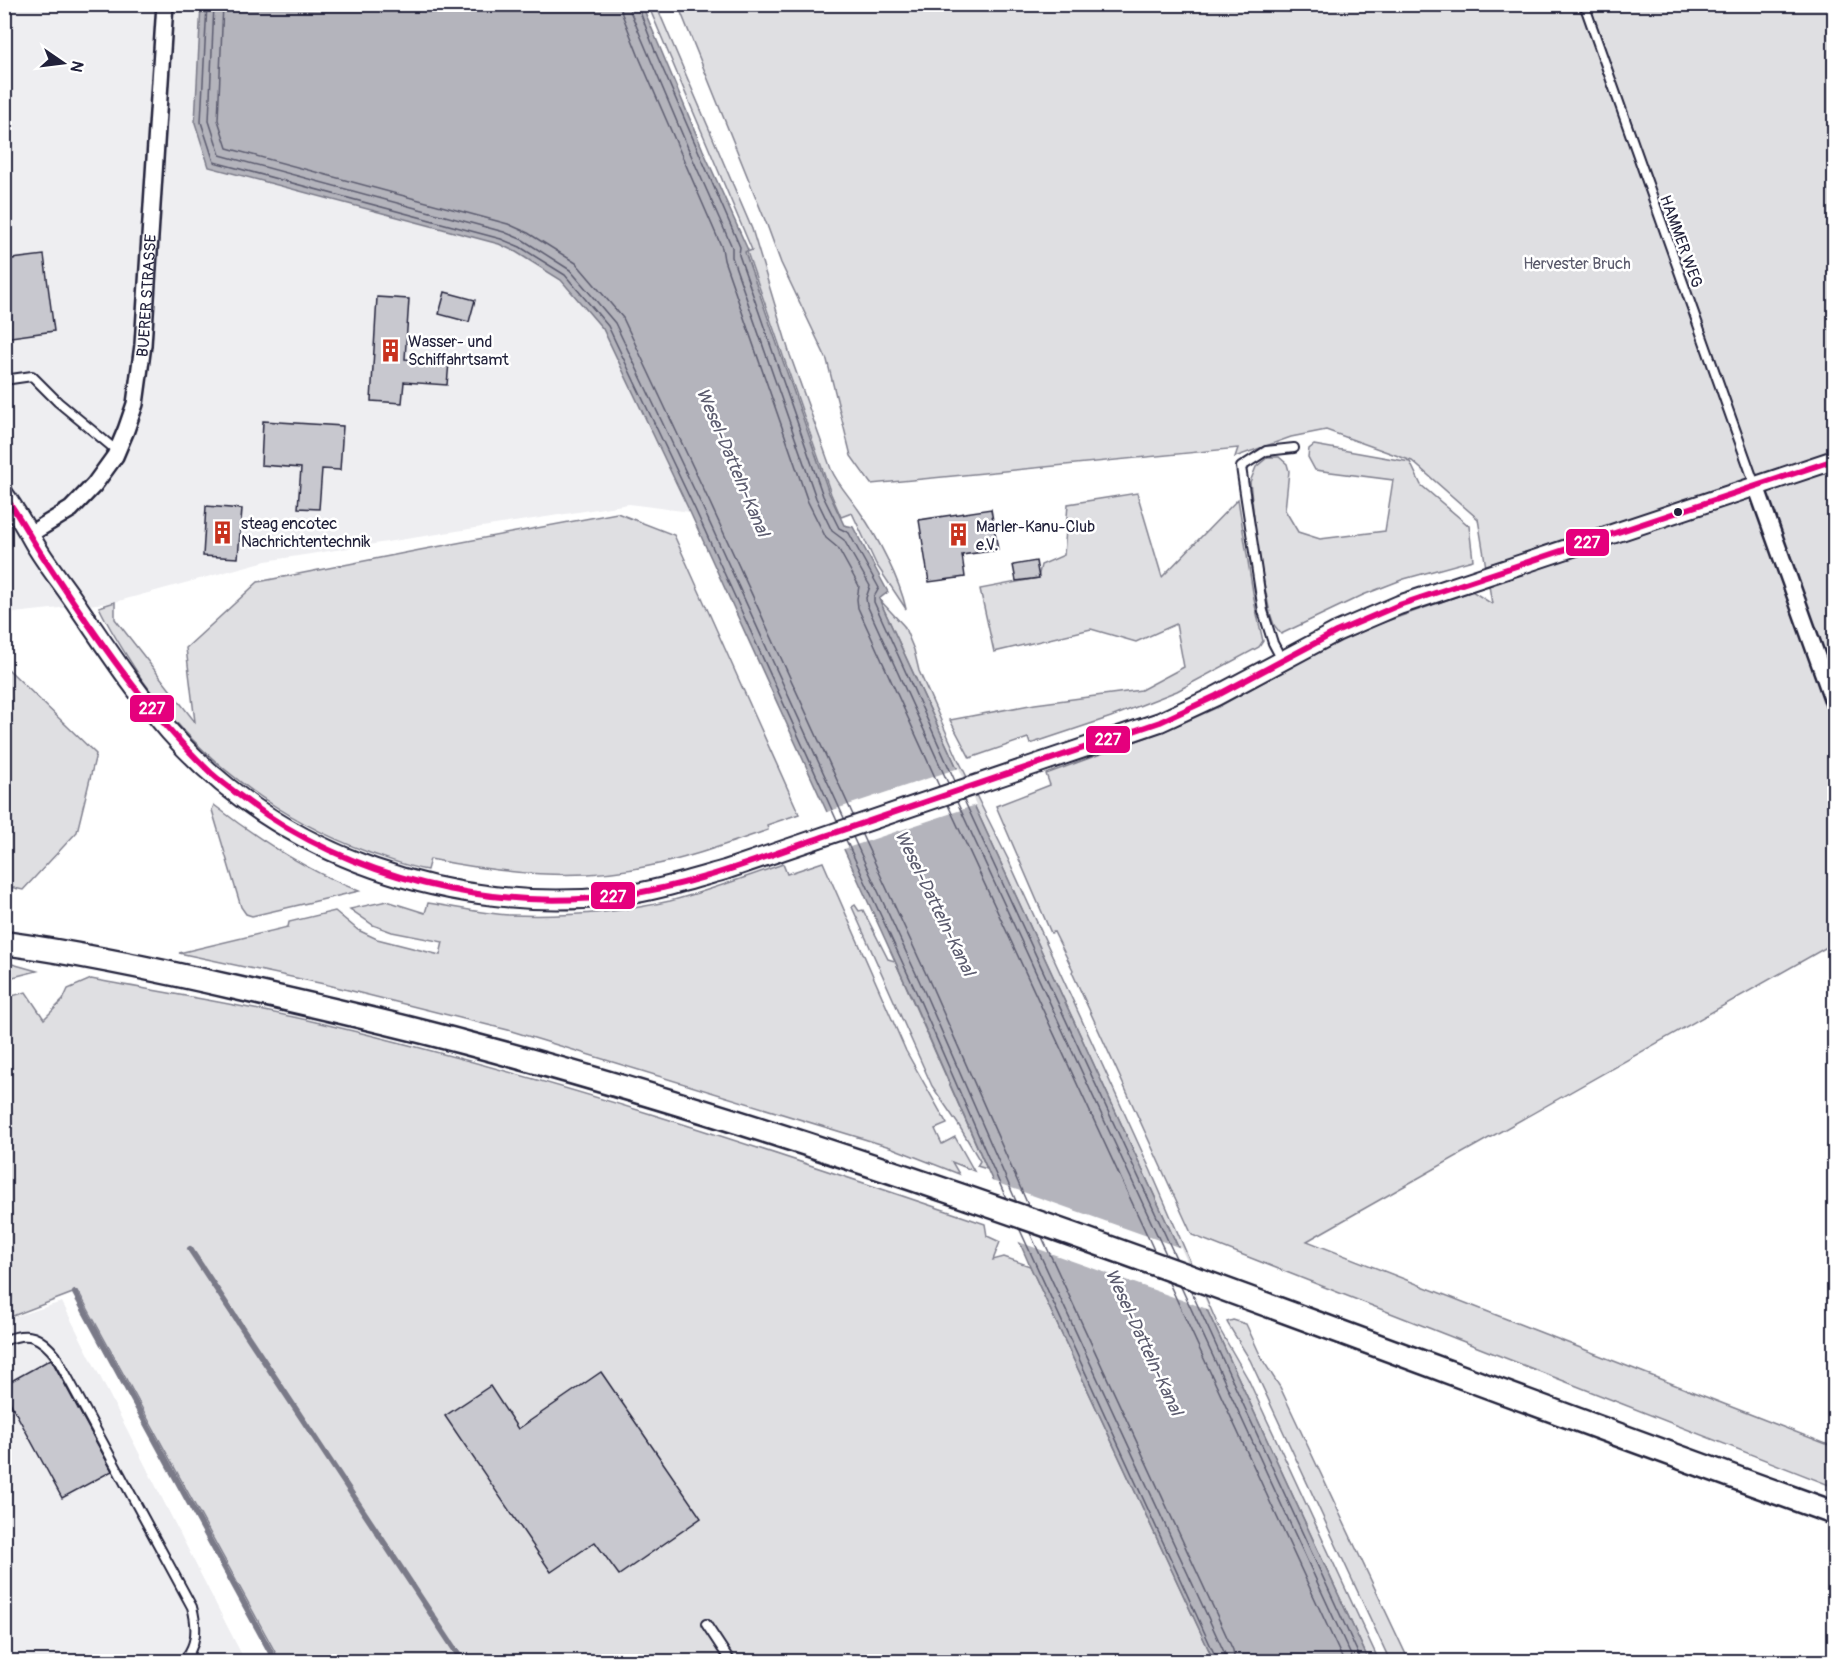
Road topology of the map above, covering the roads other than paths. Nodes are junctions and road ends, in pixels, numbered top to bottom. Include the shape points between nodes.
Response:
1 (1584, 4) edge
2 (162, 8) edge
3 (4, 380) edge
4 (1294, 448) dead end
5 (117, 451) junction
6 (1834, 460) edge
7 (1756, 486) junction
8 (4, 494) edge
9 (30, 534) junction
10 (1282, 660) junction
11 (1834, 704) edge
12 (4, 943) edge
13 (4, 1341) edge
14 (1834, 1513) edge
15 (706, 1624) dead end
16 (181, 1662) edge
17 (732, 1662) edge

1 - 7 lane, HAMMER WEG
2 - 5 street, BUERER STRASSE via 140,374 135,404
3 - 5 lane via 32,376
4 - 10 lane via 1266,451 1241,467 1263,611
5 - 9 street, BUERER STRASSE via 94,485 71,509
6 - 7 street
7 - 10 street via 1427,594 1367,617
7 - 11 street
8 - 9 street
9 - 10 street via 135,689 179,741 240,797 297,834 351,861 416,882 480,895 581,899 674,885 1160,722
12 - 14 main road via 147,968 380,1020 571,1071 758,1128 1216,1286
13 - 16 lane via 27,1335 44,1341 56,1356 192,1606 196,1623 194,1643
15 - 17 lane

